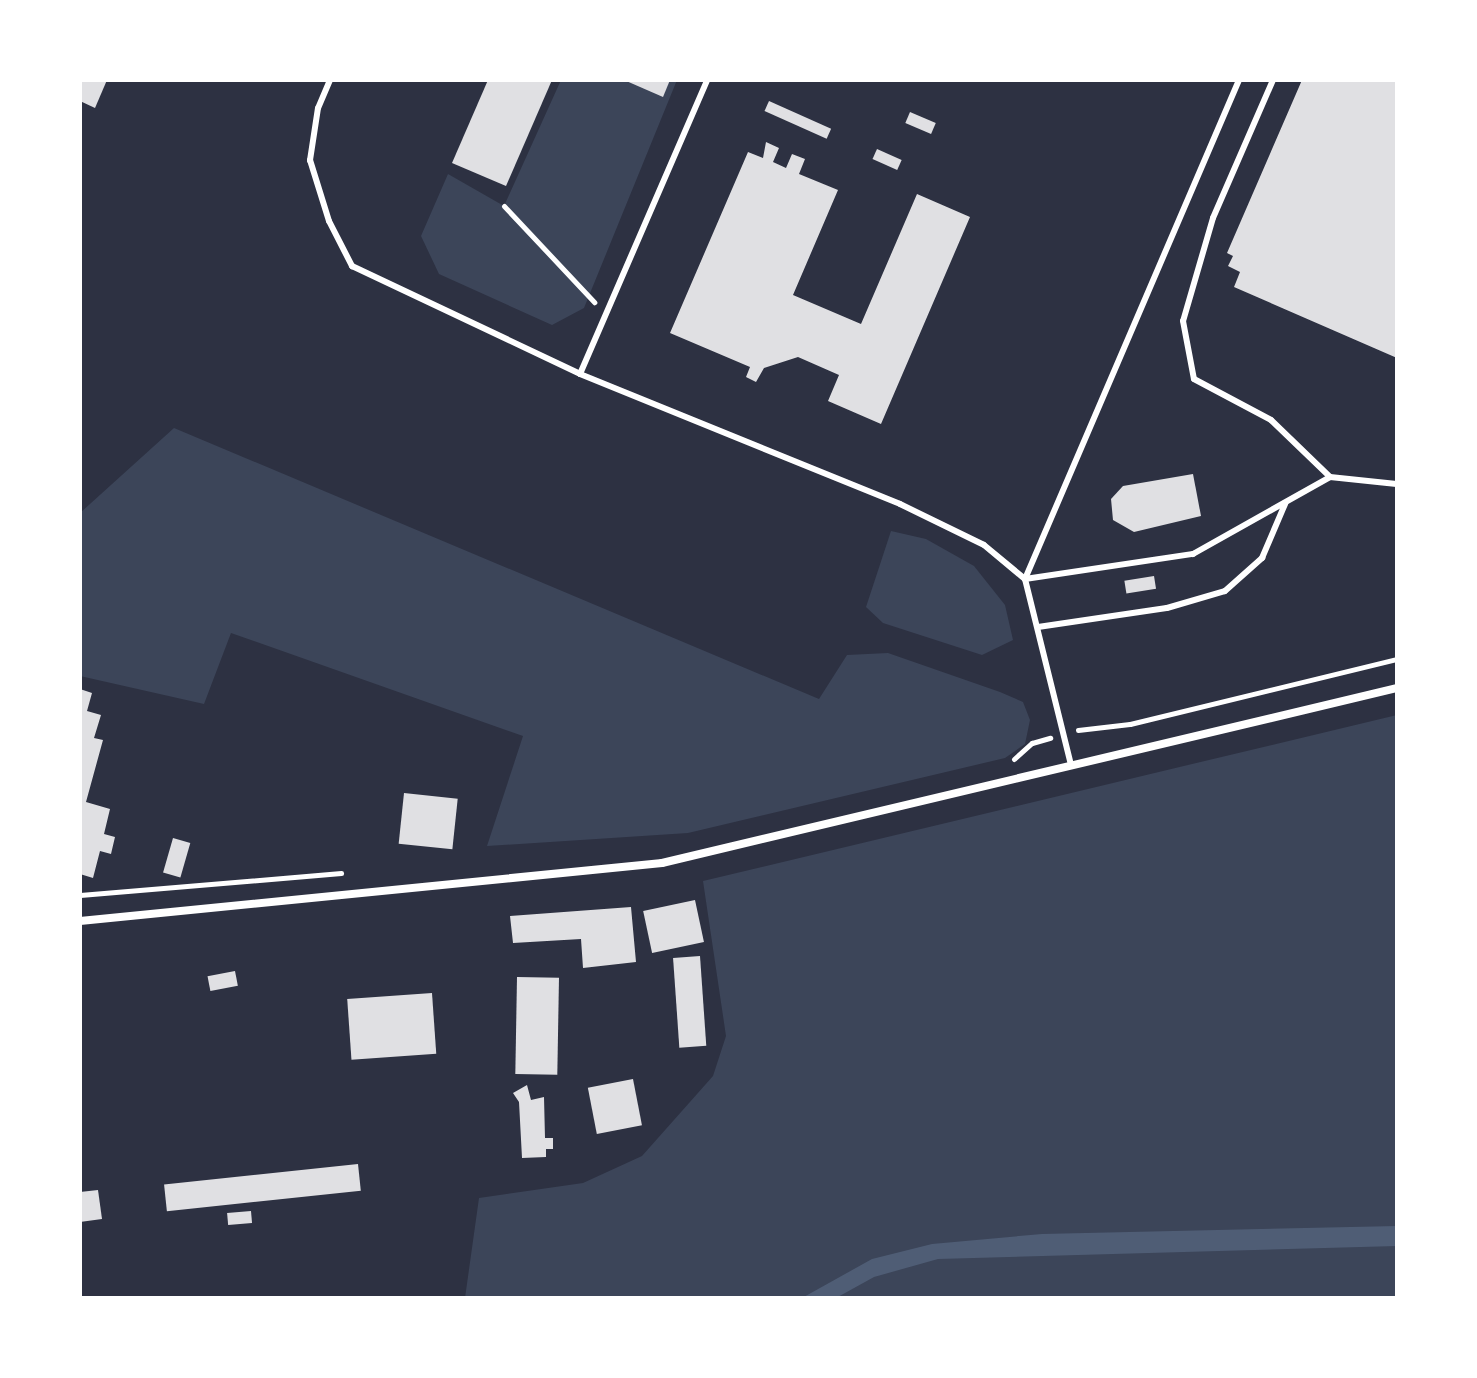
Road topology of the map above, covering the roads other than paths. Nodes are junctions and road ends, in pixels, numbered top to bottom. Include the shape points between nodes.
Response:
1 (330, 80) edge
2 (707, 80) edge
3 (1239, 80) edge
4 (1273, 80) edge
5 (580, 374) junction
6 (1330, 477) junction
7 (1397, 484) edge
8 (1285, 504) junction
9 (1025, 579) junction
10 (1038, 627) junction
11 (1397, 688) edge
12 (1071, 765) junction
13 (80, 921) edge

1 - 5 lane via 318,108 310,160 329,221 352,266
2 - 5 lane
3 - 9 lane
4 - 6 lane via 1213,218 1183,321 1194,379 1271,420
5 - 9 lane via 900,504 984,545
6 - 7 lane
6 - 8 lane
8 - 9 lane via 1193,554
8 - 10 lane via 1262,558 1225,591 1179,606
9 - 10 lane
10 - 12 lane
11 - 12 street
12 - 13 street via 662,863

